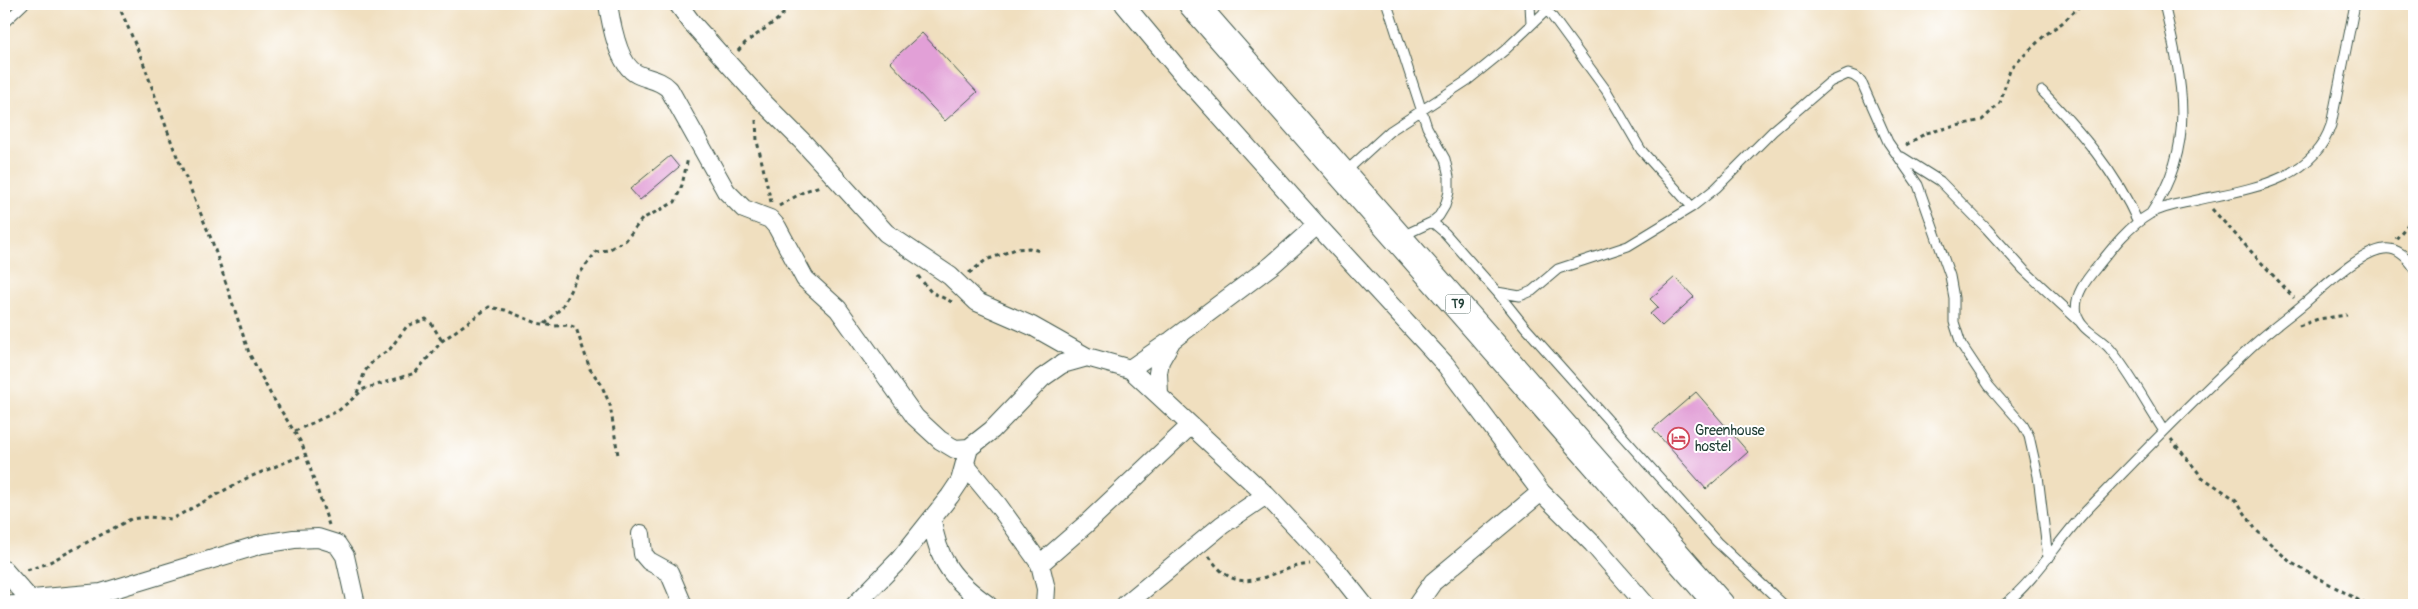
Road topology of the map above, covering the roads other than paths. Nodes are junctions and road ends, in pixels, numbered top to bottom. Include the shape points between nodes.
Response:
1 (24, 4) edge
2 (608, 4) edge
3 (678, 4) edge
4 (1124, 4) edge
5 (1193, 4) edge
6 (1387, 4) edge
7 (1530, 4) edge
8 (2164, 4) edge
9 (2356, 4) edge
10 (1547, 6) edge
11 (4, 23) edge
12 (1531, 24) junction
13 (2042, 90) dead end
14 (1422, 110) junction
15 (1895, 152) junction
16 (1343, 174) junction
17 (1692, 207) junction
18 (2151, 213) junction
19 (1432, 222) junction
20 (2138, 222) junction
21 (1317, 225) junction
22 (1399, 237) junction
23 (2414, 268) edge
24 (1497, 292) junction
25 (2081, 323) junction
26 (1172, 340) junction
27 (1087, 357) junction
28 (1130, 368) junction
29 (1159, 394) junction
30 (1190, 426) junction
31 (2164, 431) junction
32 (969, 448) junction
33 (966, 466) junction
34 (1541, 492) junction
35 (1266, 495) junction
36 (932, 519) junction
37 (642, 534) dead end
38 (2048, 558) junction
39 (1040, 564) junction
40 (4, 570) edge
41 (4, 600) edge
42 (34, 602) edge
43 (356, 605) edge
44 (683, 605) edge
45 (855, 605) edge
46 (988, 605) edge
47 (1045, 605) edge
48 (1125, 605) edge
49 (1364, 605) edge
50 (1417, 605) edge
51 (1646, 605) edge
52 (1720, 605) edge
53 (1784, 605) edge
54 (2004, 605) edge

1 - 11 lane
2 - 32 street via 626,66 669,88 726,191 744,209 770,219 777,227 805,279 838,309 916,417 940,440 955,449
3 - 27 street via 762,101 886,233 950,276 977,302 1032,326
4 - 21 street
5 - 16 highway, T9
6 - 14 lane
7 - 12 lane
8 - 18 lane via 2180,83 2181,138 2171,179
9 - 18 lane via 2332,125 2316,154 2288,175 2264,185
10 - 12 lane
10 - 17 lane via 1606,90 1641,150
12 - 14 lane via 1468,80
13 - 20 lane via 2103,163 2125,195
14 - 16 lane via 1390,131
14 - 19 lane via 1427,127 1445,159 1449,177 1445,206
15 - 17 lane via 1861,82 1848,74 1840,76 1791,115
15 - 25 lane via 1940,181 2024,270
15 - 38 lane via 1910,171 1927,207 1950,276 1954,322 1961,344 2029,436 2038,476
16 - 22 highway, T9
17 - 24 lane via 1628,246 1558,269 1532,291 1520,296
18 - 20 lane
19 - 22 lane
19 - 24 lane via 1446,233
20 - 25 lane via 2106,256 2080,291 2076,304
21 - 26 street via 1272,265
21 - 34 street via 1445,364
22 - 52 highway, T9
23 - 31 lane via 2402,254 2392,249 2384,249 2354,264 2249,349
24 - 53 lane via 1717,542
25 - 31 lane via 2109,348
26 - 28 street
26 - 29 street via 1160,361
27 - 28 street
27 - 32 street via 1062,364 1042,378 992,430
28 - 29 street
29 - 30 street
30 - 35 street
30 - 39 street
31 - 38 lane via 2074,525
32 - 33 street
33 - 36 street via 960,481
33 - 39 street
34 - 50 street via 1433,582
34 - 51 street via 1593,544
35 - 48 street via 1222,525
35 - 49 street via 1334,567
36 - 45 street via 899,560
36 - 46 street via 935,542 952,574
37 - 44 street via 643,554 669,572
38 - 54 lane via 2034,578
39 - 47 street via 1046,589
40 - 42 street
41 - 42 lane
42 - 43 street via 101,593 262,544 318,538 337,544 345,556

